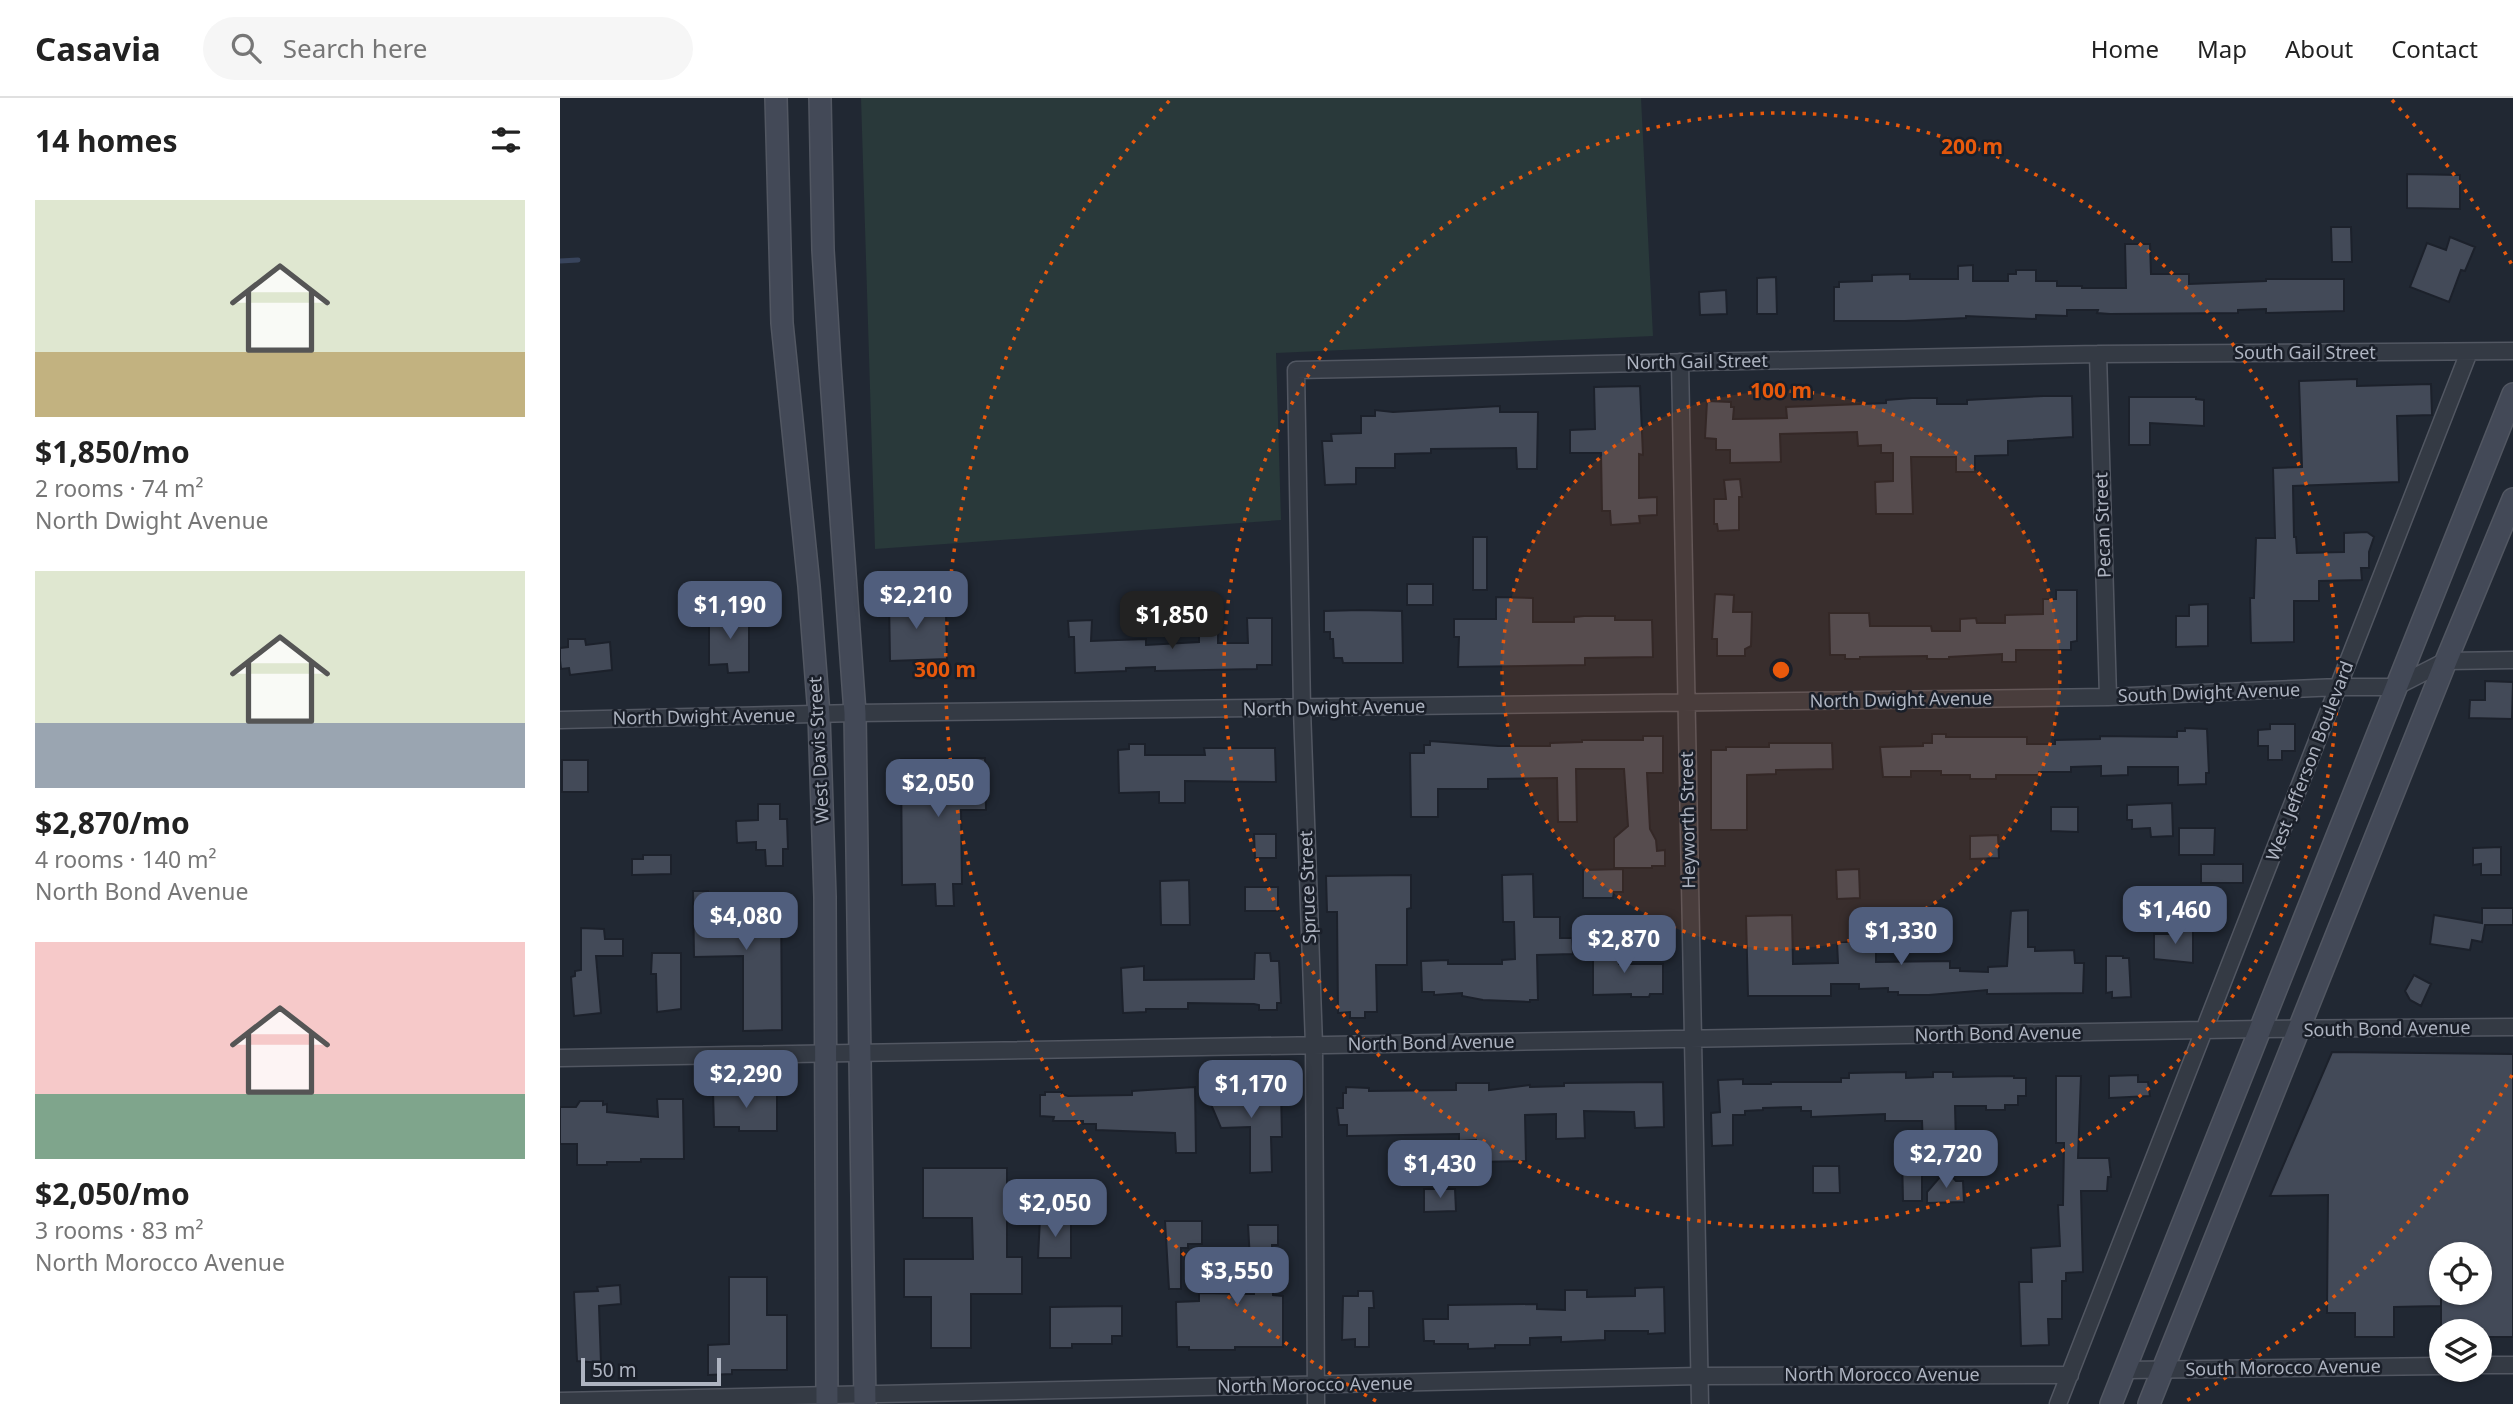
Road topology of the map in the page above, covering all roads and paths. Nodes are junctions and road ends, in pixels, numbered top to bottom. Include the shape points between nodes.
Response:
1 (776, 98) edge
2 (820, 98) edge
3 (2513, 351) edge
4 (2469, 352) junction
5 (2098, 354) junction
6 (1680, 362) junction
7 (1296, 370) joint
8 (2513, 394) edge
9 (2513, 499) edge
10 (2513, 660) edge
11 (2446, 661) junction
12 (2339, 687) junction
13 (2395, 687) junction
14 (2108, 697) junction
15 (1686, 702) junction
16 (1302, 709) junction
17 (855, 713) junction
18 (819, 715) junction
19 (560, 720) edge
20 (2513, 1027) edge
21 (2261, 1029) junction
22 (2301, 1030) junction
23 (2205, 1031) junction
24 (1692, 1038) junction
25 (1314, 1045) junction
26 (860, 1054) junction
27 (826, 1055) junction
28 (560, 1058) edge
29 (2513, 1364) edge
30 (2492, 1365) edge
31 (2429, 1366) edge
32 (2125, 1370) junction
33 (2163, 1370) junction
34 (2070, 1374) junction
35 (1700, 1376) junction
36 (1316, 1385) junction
37 (865, 1399) edge
38 (827, 1400) edge
39 (560, 1401) edge
40 (1316, 1404) edge
41 (1700, 1404) edge
42 (2058, 1404) edge
43 (2112, 1404) edge
44 (2150, 1404) edge

1 - 18 main road, West Davis Street via 782,323
2 - 17 main road, West Davis Street via 823,250
3 - 4 street, South Gail Street
4 - 5 street, South Gail Street
4 - 12 street, West Jefferson Boulevard
5 - 6 street, North Gail Street
5 - 14 street, Pecan Street
6 - 7 street, North Gail Street
6 - 15 street, Heyworth Street
7 - 16 street, Spruce Street
8 - 13 main road
9 - 11 main road
10 - 11 street, South Dwight Avenue
11 - 13 street, South Dwight Avenue
11 - 22 main road
12 - 13 street, South Dwight Avenue
12 - 14 street, South Dwight Avenue
12 - 23 street, West Jefferson Boulevard
13 - 21 main road
14 - 15 street, North Dwight Avenue
15 - 16 street, North Dwight Avenue
15 - 24 street, Heyworth Street
16 - 17 street, North Dwight Avenue
16 - 25 street, Spruce Street
17 - 18 street, North Dwight Avenue
17 - 26 main road, West Davis Street
18 - 19 street, North Dwight Avenue
18 - 27 main road, West Davis Street
20 - 22 street, South Bond Avenue
21 - 22 street, South Bond Avenue
21 - 23 street, North Bond Avenue
21 - 32 main road
22 - 33 main road
23 - 24 street, North Bond Avenue
23 - 34 street, West Jefferson Boulevard
24 - 25 street, North Bond Avenue
24 - 35 street, Heyworth Street
25 - 26 street, North Bond Avenue
25 - 36 street, Spruce Street
26 - 27 street, North Bond Avenue
26 - 37 main road, West Davis Street
27 - 28 street, North Bond Avenue
27 - 38 main road, West Davis Street
29 - 30 street
31 - 33 street, South Morocco Avenue
32 - 33 street, South Morocco Avenue
32 - 43 main road
33 - 44 main road
34 - 35 street, North Morocco Avenue
34 - 42 street, West Jefferson Boulevard
35 - 36 street, North Morocco Avenue
35 - 41 street, Heyworth Street
36 - 37 street, North Morocco Avenue
36 - 40 street, Spruce Street
37 - 38 street, North Morocco Avenue
38 - 39 street, North Morocco Avenue

